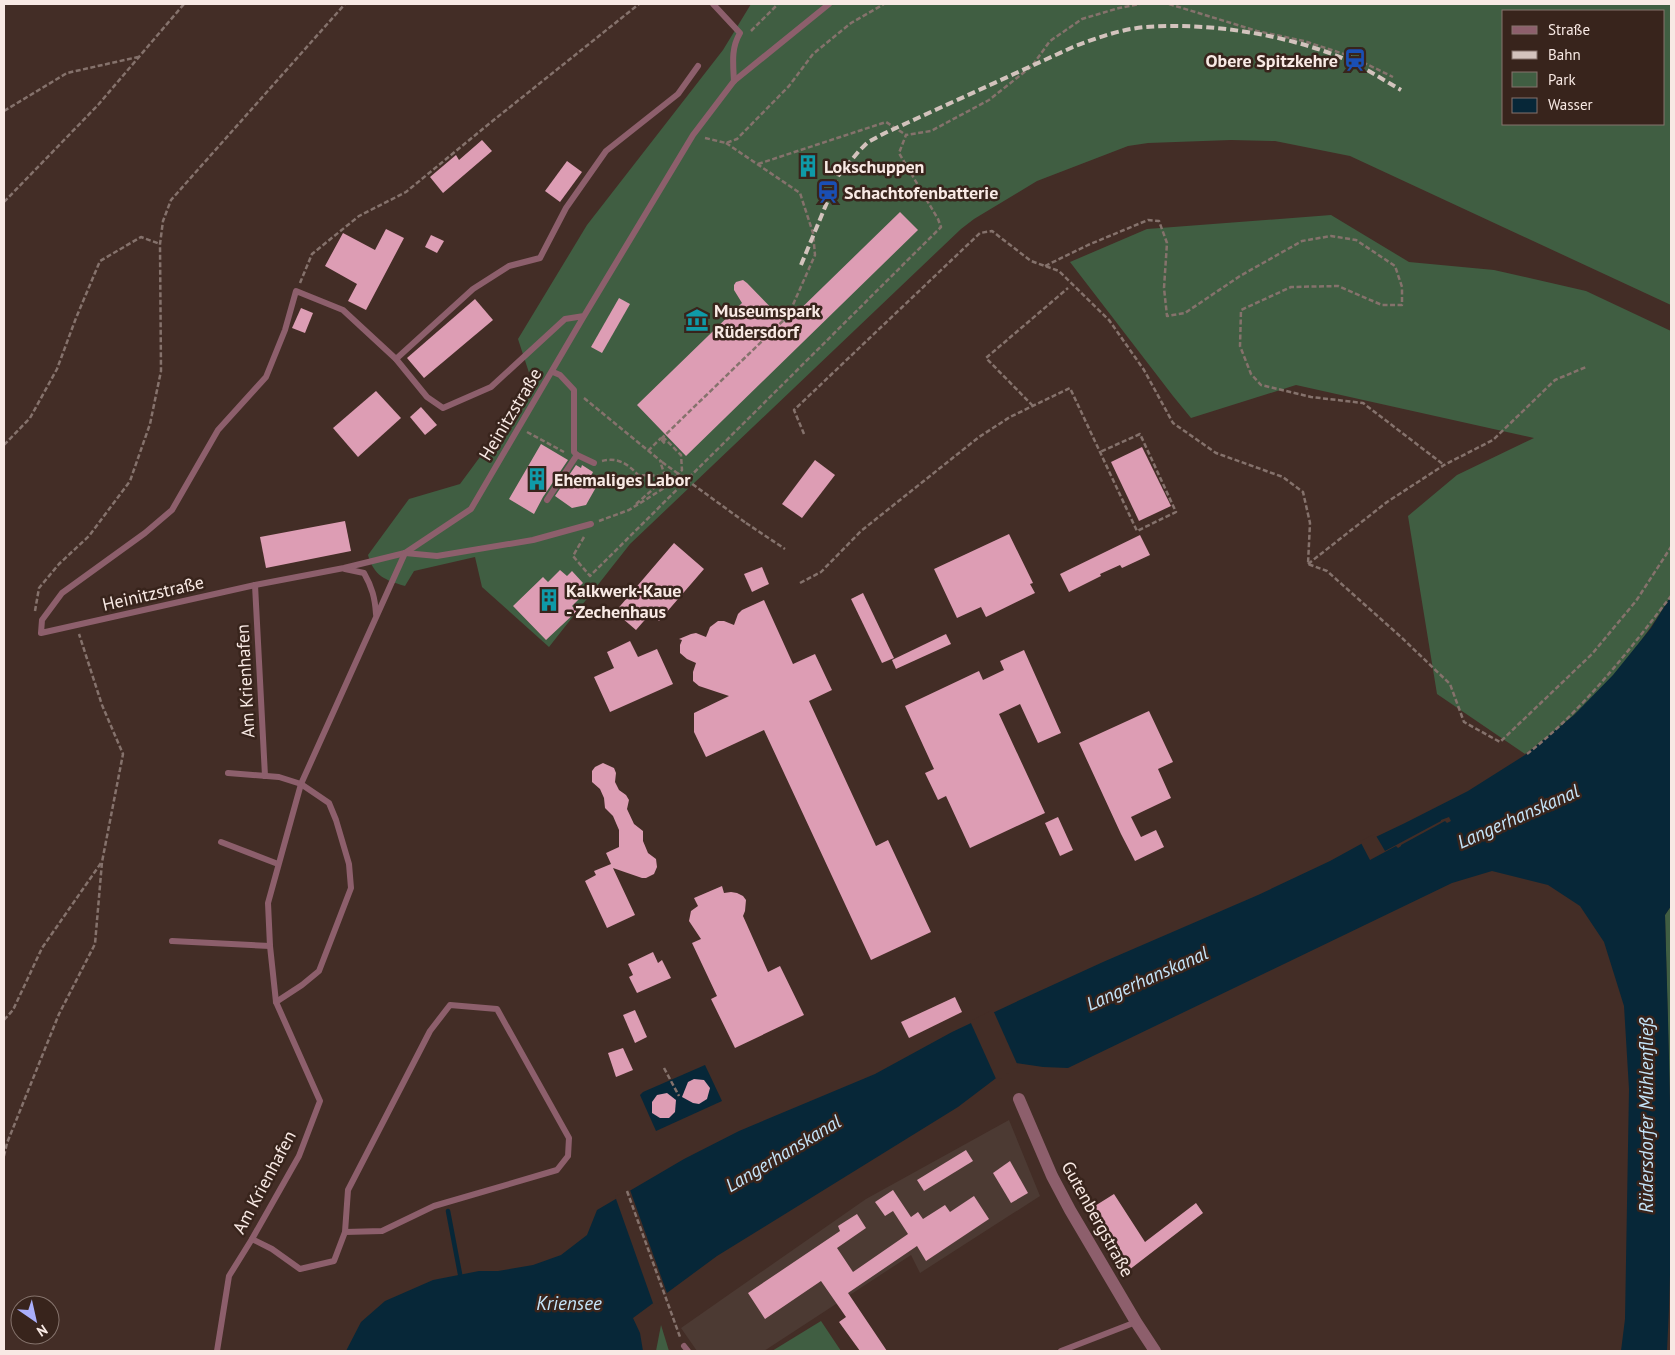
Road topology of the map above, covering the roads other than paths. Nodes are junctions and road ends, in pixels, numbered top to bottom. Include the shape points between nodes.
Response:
1 (713, 4) edge
2 (829, 4) edge
3 (698, 66) dead end
4 (734, 81) junction
5 (584, 316) junction
6 (396, 359) junction
7 (553, 372) junction
8 (575, 453) junction
9 (594, 463) road end
10 (547, 500) dead end
11 (591, 524) road end
12 (405, 553) junction
13 (344, 568) junction
14 (255, 585) junction
15 (376, 617) junction
16 (228, 773) dead end
17 (265, 776) junction
18 (301, 784) junction
19 (221, 842) dead end
20 (278, 864) junction
21 (172, 941) dead end
22 (270, 946) junction
23 (276, 1002) junction
24 (1019, 1099) dead end
25 (345, 1232) junction
26 (252, 1239) junction
27 (1136, 1322) junction
28 (217, 1351) edge
29 (1061, 1351) edge
30 (1156, 1351) edge

1 - 4 lane via 740,33 734,42 732,56
2 - 4 lane, Heinitzstraße
3 - 6 lane via 678,94 606,151 566,208 540,258 509,266 473,289
4 - 5 lane, Heinitzstraße via 693,136
5 - 6 lane, Heinitzstraße via 565,319 491,387 443,408 427,397
5 - 7 lane, Heinitzstraße
6 - 14 lane, Heinitzstraße via 343,310 296,291 266,377 218,430 172,510 62,593 42,620 41,633
7 - 8 lane via 574,390
7 - 12 lane, Heinitzstraße via 471,509
8 - 9 lane
8 - 10 lane
11 - 12 lane via 533,540 437,556
12 - 13 lane, Heinitzstraße
12 - 15 lane, Am Krienhafen
13 - 14 lane, Heinitzstraße
13 - 15 lane via 364,573 372,587
14 - 17 lane, Am Krienhafen
15 - 18 lane, Am Krienhafen
16 - 17 lane
17 - 18 lane
18 - 20 lane, Am Krienhafen
18 - 23 lane via 329,803 349,864 351,888 319,971
19 - 20 lane
20 - 22 lane, Am Krienhafen via 268,902
21 - 22 lane
22 - 23 lane, Am Krienhafen
23 - 26 lane, Am Krienhafen via 320,1100 299,1156
24 - 27 street, Gutenbergstraße via 1057,1185
25 - 25 lane via 382,1231 434,1206 557,1170 568,1156 569,1138 497,1008 450,1004 430,1030 348,1190
25 - 26 lane via 334,1261 300,1269
26 - 28 lane, Am Krienhafen via 229,1276
27 - 29 lane
27 - 30 street, Gutenbergstraße

